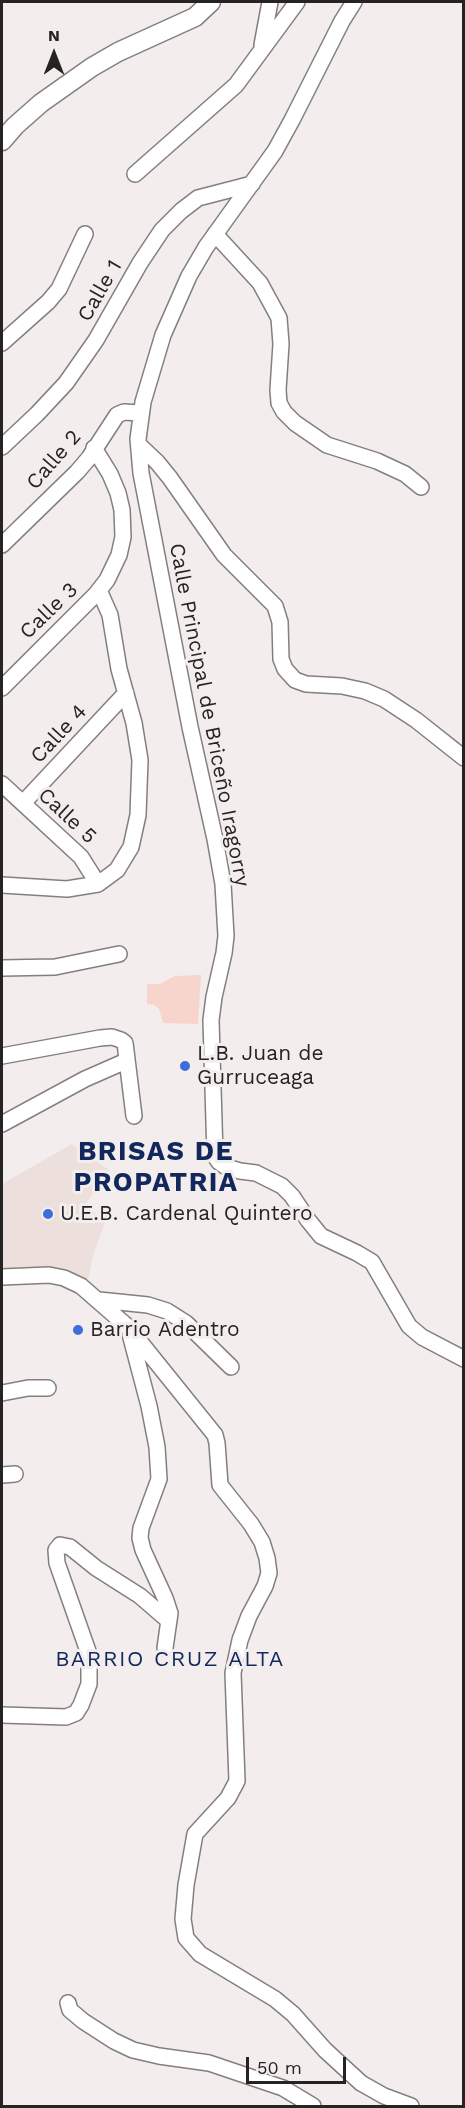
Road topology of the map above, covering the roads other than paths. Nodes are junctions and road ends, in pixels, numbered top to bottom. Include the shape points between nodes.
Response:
1 (211, 2) edge
2 (270, 2) edge
3 (297, 2) edge
4 (354, 2) edge
5 (261, 51) junction
6 (2, 141) edge
7 (135, 174) dead end
8 (252, 184) junction
9 (85, 234) dead end
10 (215, 234) junction
11 (2, 343) edge
12 (141, 413) junction
13 (139, 446) junction
14 (2, 447) edge
15 (94, 448) junction
16 (421, 487) dead end
17 (4, 541) edge
18 (99, 590) junction
19 (2, 688) edge
20 (126, 693) junction
21 (464, 758) edge
22 (2, 784) edge
23 (23, 803) junction
24 (2, 885) edge
25 (98, 885) junction
26 (119, 954) dead end
27 (2, 968) edge
28 (2, 1056) edge
29 (126, 1061) junction
30 (134, 1116) dead end
31 (2, 1124) edge
32 (2, 1277) edge
33 (99, 1300) junction
34 (128, 1327) junction
35 (434, 1344) junction
36 (464, 1345) edge
37 (464, 1359) edge
38 (231, 1367) dead end
39 (48, 1388) dead end
40 (2, 1393) edge
41 (169, 1621) junction
42 (165, 1648) dead end
43 (2, 1715) edge
44 (68, 2003) dead end
45 (313, 2106) edge
46 (411, 2106) edge

1 - 6 main road via 195,17 118,52 83,73 41,103
2 - 5 street
3 - 5 street
4 - 8 street, Calle Principal de Briceño Iragorry via 275,151
5 - 7 street via 236,85
8 - 10 street, Calle Principal de Briceño Iragorry
8 - 14 street, Calle 1 via 198,198 162,230 66,383
9 - 11 street via 59,289
10 - 12 street, Calle Principal de Briceño Iragorry via 189,276 163,335
10 - 16 street via 260,283 279,318 278,390 284,412 327,445 377,461 405,474
12 - 13 street, Calle Principal de Briceño Iragorry
12 - 15 street, Calle 2 via 117,415
13 - 21 street via 170,478 225,555 275,606 280,622 281,659 295,680 342,686 384,699
13 - 35 street, Calle Principal de Briceño Iragorry via 166,609 223,884 225,953 212,1020 215,1156 226,1167 256,1173 282,1186 321,1236 372,1262 409,1326
15 - 17 street, Calle 2 via 77,472
15 - 18 street, Calle 3 via 118,493 124,523 118,555
18 - 19 street, Calle 3
18 - 20 street via 110,615
20 - 23 street, Calle 4
20 - 25 street via 140,760 138,815 126,857
22 - 23 street, Calle 5
23 - 25 street, Calle 5 via 81,857
24 - 25 street via 67,889
26 - 27 street via 55,967
28 - 29 street via 112,1037 125,1043
29 - 30 street
29 - 31 street
32 - 33 street via 64,1278
33 - 34 street
33 - 38 street via 167,1311 186,1323
34 - 41 street via 149,1406 159,1465 159,1479 140,1538 165,1598
34 - 46 street via 215,1436 220,1485 262,1542 269,1573 240,1640 233,1673 237,1781 228,1798 195,1834 185,1896 186,1938 200,1954 275,1999 361,2083
35 - 36 street
35 - 37 street, Calle Principal de Briceño Iragorry
39 - 40 street
41 - 42 street
41 - 43 street via 70,1546 60,1545 56,1550 57,1563 89,1654 89,1684 76,1713 66,1718
44 - 45 street via 83,2022 133,2050 209,2062 283,2088

